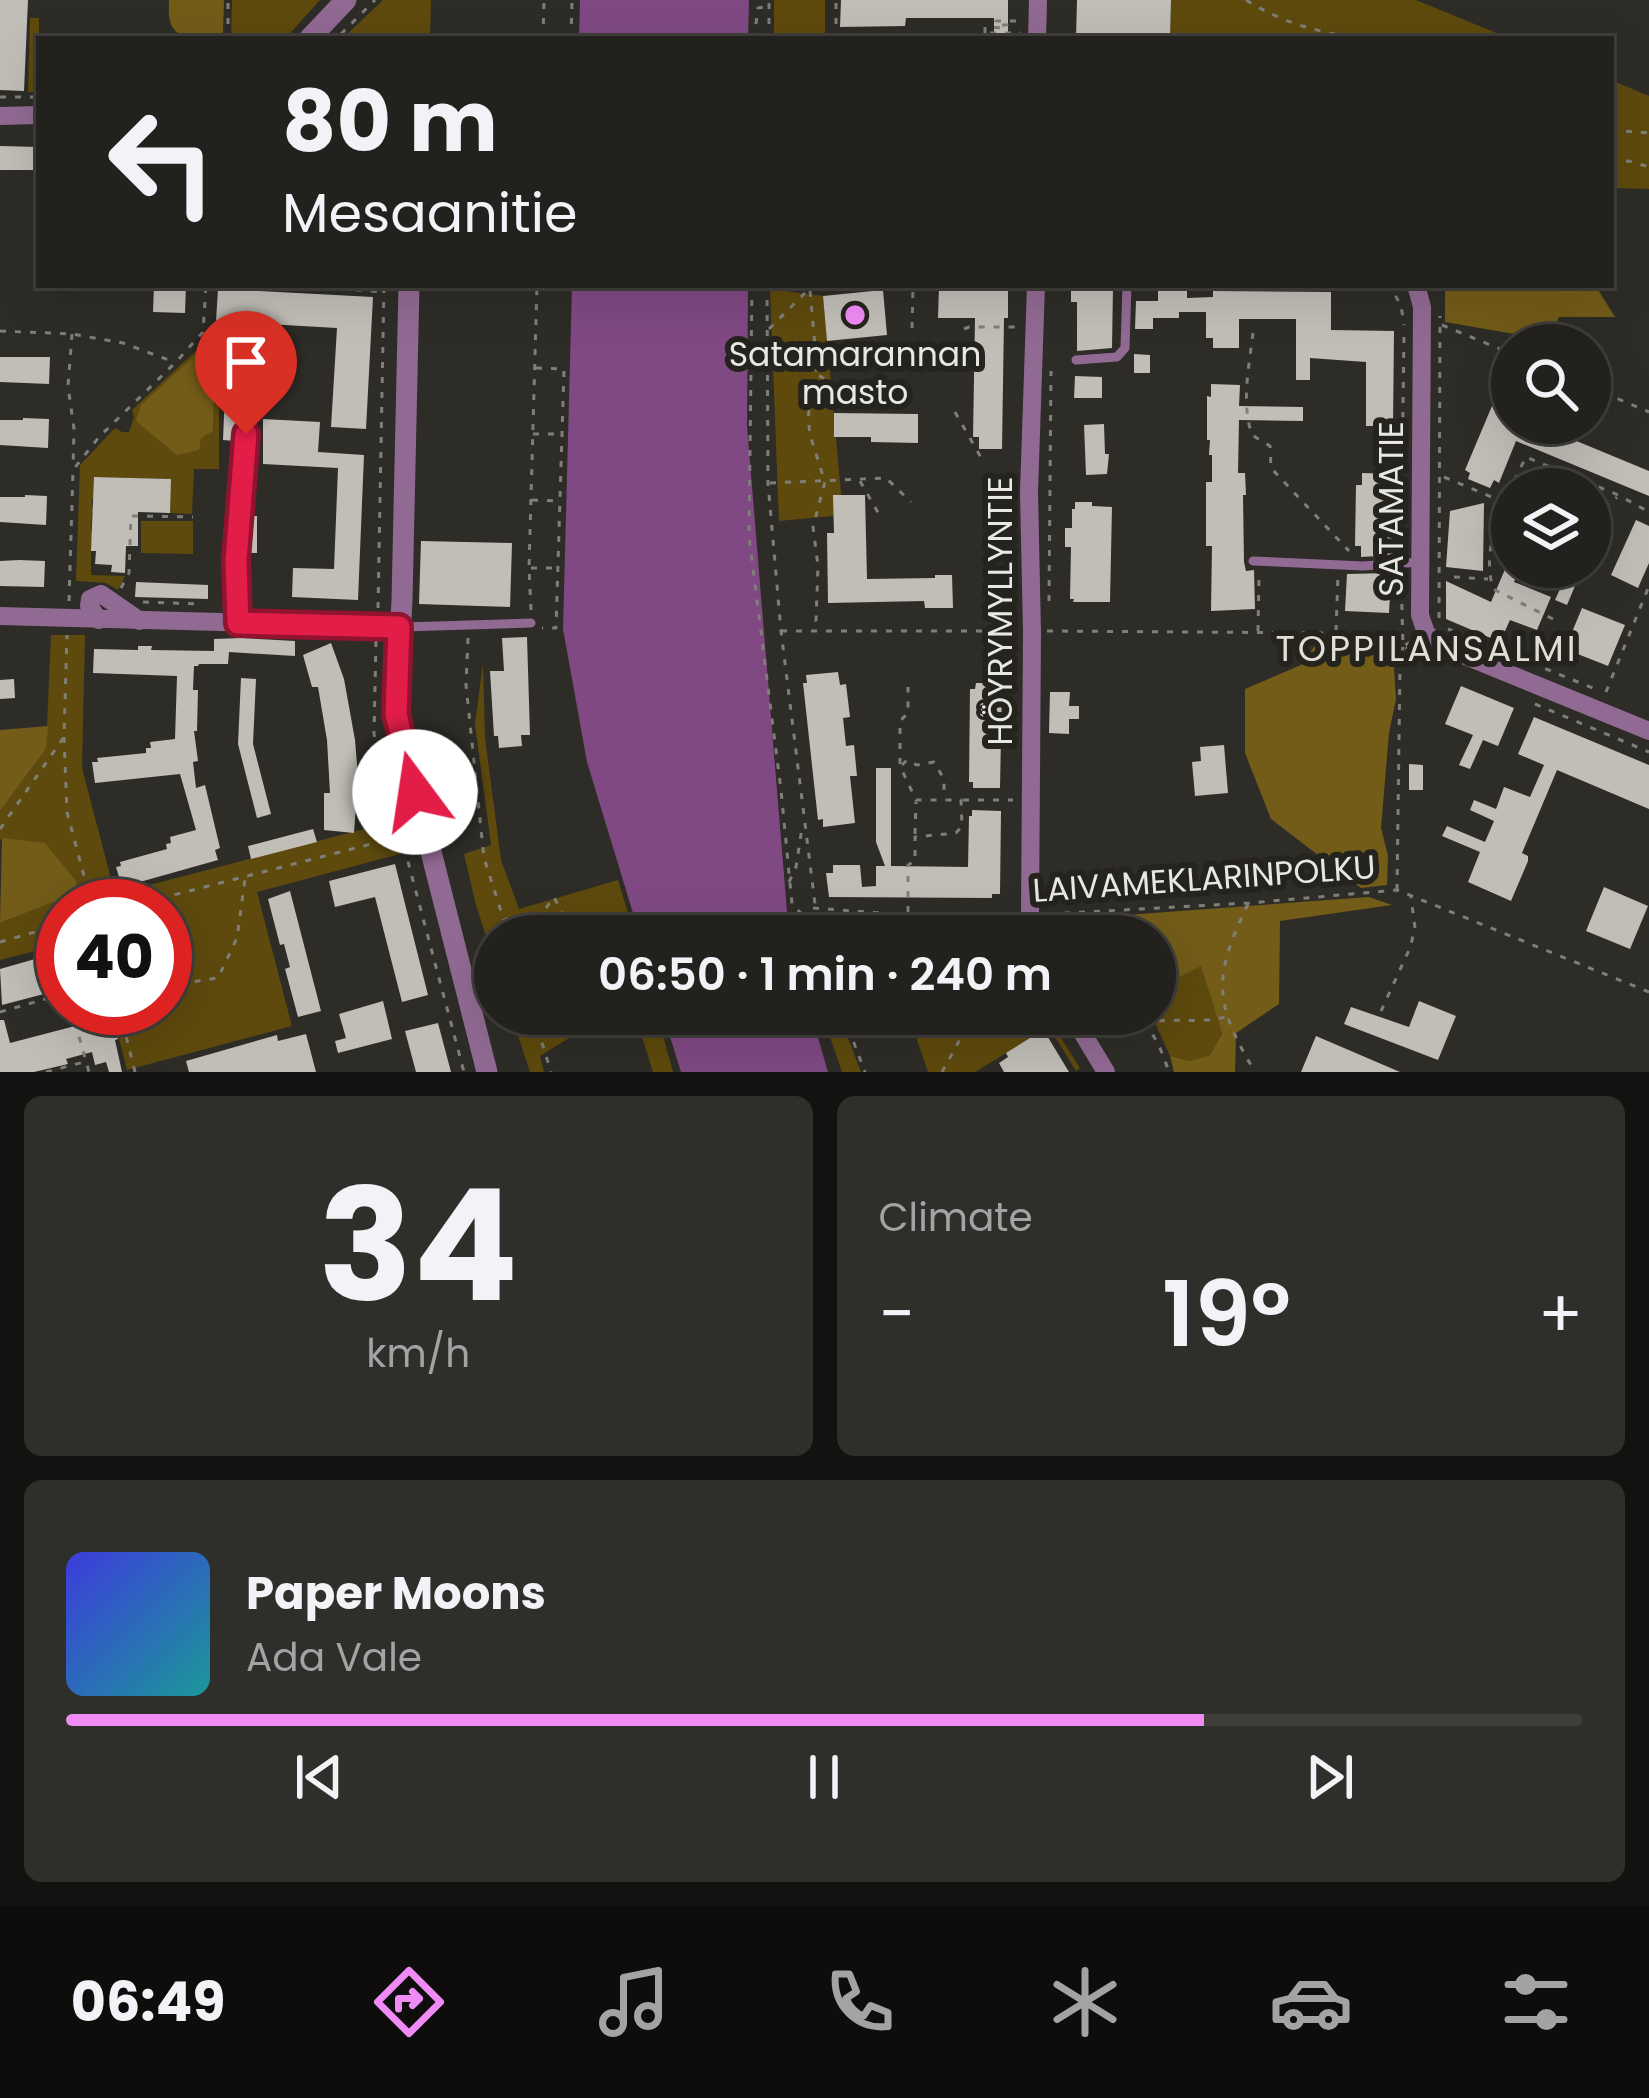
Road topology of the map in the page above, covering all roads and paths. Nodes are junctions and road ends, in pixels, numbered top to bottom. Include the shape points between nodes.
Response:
1 (229, 0) edge
2 (346, 0) edge
3 (376, 0) edge
4 (544, 0) edge
5 (572, 0) edge
6 (756, 0) edge
7 (836, 0) edge
8 (1038, 0) edge
9 (1246, 0) edge
10 (769, 3) edge
11 (758, 8) junction
12 (1023, 22) dead end
13 (986, 33) junction
14 (228, 36) edge
15 (312, 36) edge
16 (338, 36) edge
17 (543, 36) edge
18 (571, 36) edge
19 (754, 36) edge
20 (754, 36) edge
21 (769, 36) edge
22 (836, 36) edge
23 (980, 36) edge
24 (1030, 36) edge
25 (1342, 36) edge
26 (0, 97) edge
27 (36, 98) edge
28 (36, 115) edge
29 (0, 116) edge
30 (1614, 130) edge
31 (1649, 133) edge
32 (1614, 162) edge
33 (1649, 167) edge
34 (1622, 254) dead end
35 (1614, 255) edge
36 (206, 288) edge
37 (334, 288) edge
38 (409, 288) edge
39 (537, 288) edge
40 (752, 288) edge
41 (767, 288) edge
42 (812, 288) edge
43 (913, 288) edge
44 (1036, 288) edge
45 (1127, 288) edge
46 (1389, 288) edge
47 (1417, 288) edge
48 (1437, 288) edge
49 (384, 292) dead end
50 (1441, 324) junction
51 (1020, 328) dead end
52 (964, 329) dead end
53 (768, 330) junction
54 (912, 330) dead end
55 (0, 331) edge
56 (72, 334) junction
57 (1253, 334) dead end
58 (250, 340) dead end
59 (768, 344) junction
60 (1491, 345) edge
61 (1076, 360) dead end
62 (176, 362) junction
63 (534, 368) junction
64 (816, 375) junction
65 (844, 386) dead end
66 (1611, 396) edge
67 (955, 412) dead end
68 (1649, 412) edge
69 (533, 434) junction
70 (561, 434) junction
71 (982, 461) dead end
72 (1520, 468) edge
73 (1552, 468) edge
74 (73, 470) junction
75 (1440, 476) junction
76 (860, 480) junction
77 (825, 482) junction
78 (768, 483) junction
79 (1611, 493) edge
80 (1618, 496) junction
81 (1491, 497) edge
82 (531, 500) junction
83 (560, 501) junction
84 (911, 502) dead end
85 (1611, 503) edge
86 (1649, 512) edge
87 (880, 516) dead end
88 (193, 517) dead end
89 (1256, 562) joint
90 (1411, 563) junction
91 (1338, 565) junction
92 (1363, 566) junction
93 (529, 568) junction
94 (559, 568) junction
95 (1454, 577) dead end
96 (1491, 580) edge
97 (70, 586) dead end
98 (1649, 586) edge
99 (1493, 588) edge
100 (118, 595) dead end
101 (0, 616) edge
102 (68, 619) junction
103 (1553, 619) dead end
104 (238, 623) junction
105 (468, 624) junction
106 (442, 625) junction
107 (532, 625) junction
108 (1438, 626) dead end
109 (399, 627) junction
110 (820, 631) junction
111 (781, 632) junction
112 (1024, 632) junction
113 (1258, 633) junction
114 (1335, 633) junction
115 (442, 640) dead end
116 (1403, 646) junction
117 (1432, 662) dead end
118 (908, 687) dead end
119 (1606, 694) dead end
120 (1532, 702) dead end
121 (1649, 731) edge
122 (64, 737) junction
123 (1649, 752) edge
124 (900, 766) junction
125 (916, 800) junction
126 (944, 800) junction
127 (961, 800) junction
128 (1016, 800) dead end
129 (803, 820) junction
130 (0, 829) edge
131 (425, 831) junction
132 (915, 837) junction
133 (246, 877) junction
134 (85, 879) edge
135 (789, 882) junction
136 (1396, 890) junction
137 (192, 891) edge
138 (1411, 896) junction
139 (1249, 903) junction
140 (546, 908) dead end
141 (813, 908) junction
142 (1030, 913) junction
143 (908, 914) junction
144 (1076, 914) joint
145 (502, 915) edge
146 (563, 915) edge
147 (801, 915) edge
148 (814, 915) edge
149 (36, 932) edge
150 (0, 942) edge
151 (192, 981) edge
152 (1649, 992) edge
153 (36, 1002) edge
154 (1382, 1011) dead end
155 (0, 1012) edge
156 (1226, 1017) junction
157 (1176, 1020) edge
158 (79, 1035) edge
159 (126, 1035) edge
160 (540, 1035) edge
161 (851, 1035) edge
162 (962, 1035) edge
163 (1084, 1035) edge
164 (1154, 1035) edge
165 (86, 1061) junction
166 (46, 1072) edge
167 (89, 1072) edge
168 (135, 1072) edge
169 (488, 1072) edge
170 (551, 1072) edge
171 (865, 1072) edge
172 (942, 1072) edge
173 (1106, 1072) edge
174 (1169, 1072) edge
175 (1255, 1072) edge

1 - 14 path
2 - 15 street
3 - 16 path
4 - 17 path
5 - 18 path
6 - 11 path
6 - 19 path
7 - 22 path
8 - 24 street
9 - 25 path via 1298,27
10 - 11 path
10 - 21 path
11 - 20 path
12 - 13 path via 996,21 1007,28
13 - 23 path
13 - 24 path
26 - 27 path
28 - 29 street
30 - 31 path
32 - 33 path
34 - 35 path
36 - 62 path via 203,332
37 - 49 path
38 - 109 street
39 - 63 path
40 - 135 path via 749,537
41 - 53 path
42 - 53 path
42 - 64 path
43 - 54 path
44 - 112 street, HÖYRYMYLLYNTIE
45 - 61 lane via 1126,348 1117,357
46 - 90 path via 1404,325
47 - 90 street, SATAMATIE
48 - 50 path
50 - 60 path
50 - 75 path
51 - 52 path
53 - 59 path
55 - 56 path
56 - 62 path
56 - 74 path
57 - 92 path via 1246,420 1252,435 1270,446 1270,468
58 - 104 lane
59 - 64 path
59 - 78 path
62 - 74 path
63 - 69 path
63 - 70 path via 564,369
64 - 65 path
64 - 77 path via 809,427
66 - 68 path
67 - 71 path
69 - 70 path
69 - 82 path
70 - 83 path
72 - 73 path via 1526,457
74 - 97 path
75 - 81 path
75 - 108 path
76 - 77 path
76 - 84 path via 889,479
76 - 87 path
77 - 78 path
77 - 110 path via 813,527
78 - 111 path
79 - 80 path
80 - 85 path
80 - 86 path
82 - 83 path
82 - 93 path
83 - 94 path
88 - 100 path via 130,516 129,573
89 - 91 lane
89 - 113 path
90 - 92 lane
90 - 116 path
90 - 121 street, SATAMATIE via 1433,641
91 - 92 lane
91 - 114 path
93 - 94 path
93 - 107 path
94 - 107 path via 556,628
95 - 96 path
98 - 119 path
99 - 103 path
101 - 102 street
102 - 104 street
102 - 122 path
104 - 109 street
105 - 106 lane
105 - 107 lane
105 - 145 path via 466,685 484,858
106 - 109 lane
106 - 115 lane
109 - 131 street via 396,714
110 - 111 path
110 - 112 path
111 - 129 path
112 - 113 path
112 - 142 street, HÖYRYMYLLYNTIE
113 - 114 path
114 - 116 path
116 - 117 path
116 - 136 path
118 - 124 path
120 - 123 path
122 - 130 path
122 - 134 path via 67,812
124 - 125 path
124 - 126 path via 934,762
125 - 126 path
125 - 132 path
126 - 127 path
127 - 128 path
127 - 132 path via 956,833
129 - 135 path
129 - 141 path
131 - 133 path
131 - 169 street
132 - 143 path
133 - 137 path
133 - 151 path via 237,938 218,977
135 - 147 path
136 - 138 path, LAIVAMEKLARINPOLKU
136 - 139 path, LAIVAMEKLARINPOLKU
138 - 152 path, LAIVAMEKLARINPOLKU
138 - 154 path via 1410,948
139 - 144 path, LAIVAMEKLARINPOLKU
139 - 156 path via 1229,944
140 - 146 path via 554,897
141 - 143 path, LAIVAMEKLARINPOLKU
141 - 148 path
142 - 143 path, LAIVAMEKLARINPOLKU
142 - 144 path, LAIVAMEKLARINPOLKU
149 - 150 path
153 - 155 path
156 - 157 path
156 - 175 path
158 - 165 path
159 - 168 path
160 - 170 path
161 - 171 path
162 - 172 path
163 - 173 street
164 - 174 path
165 - 166 path
165 - 167 path

